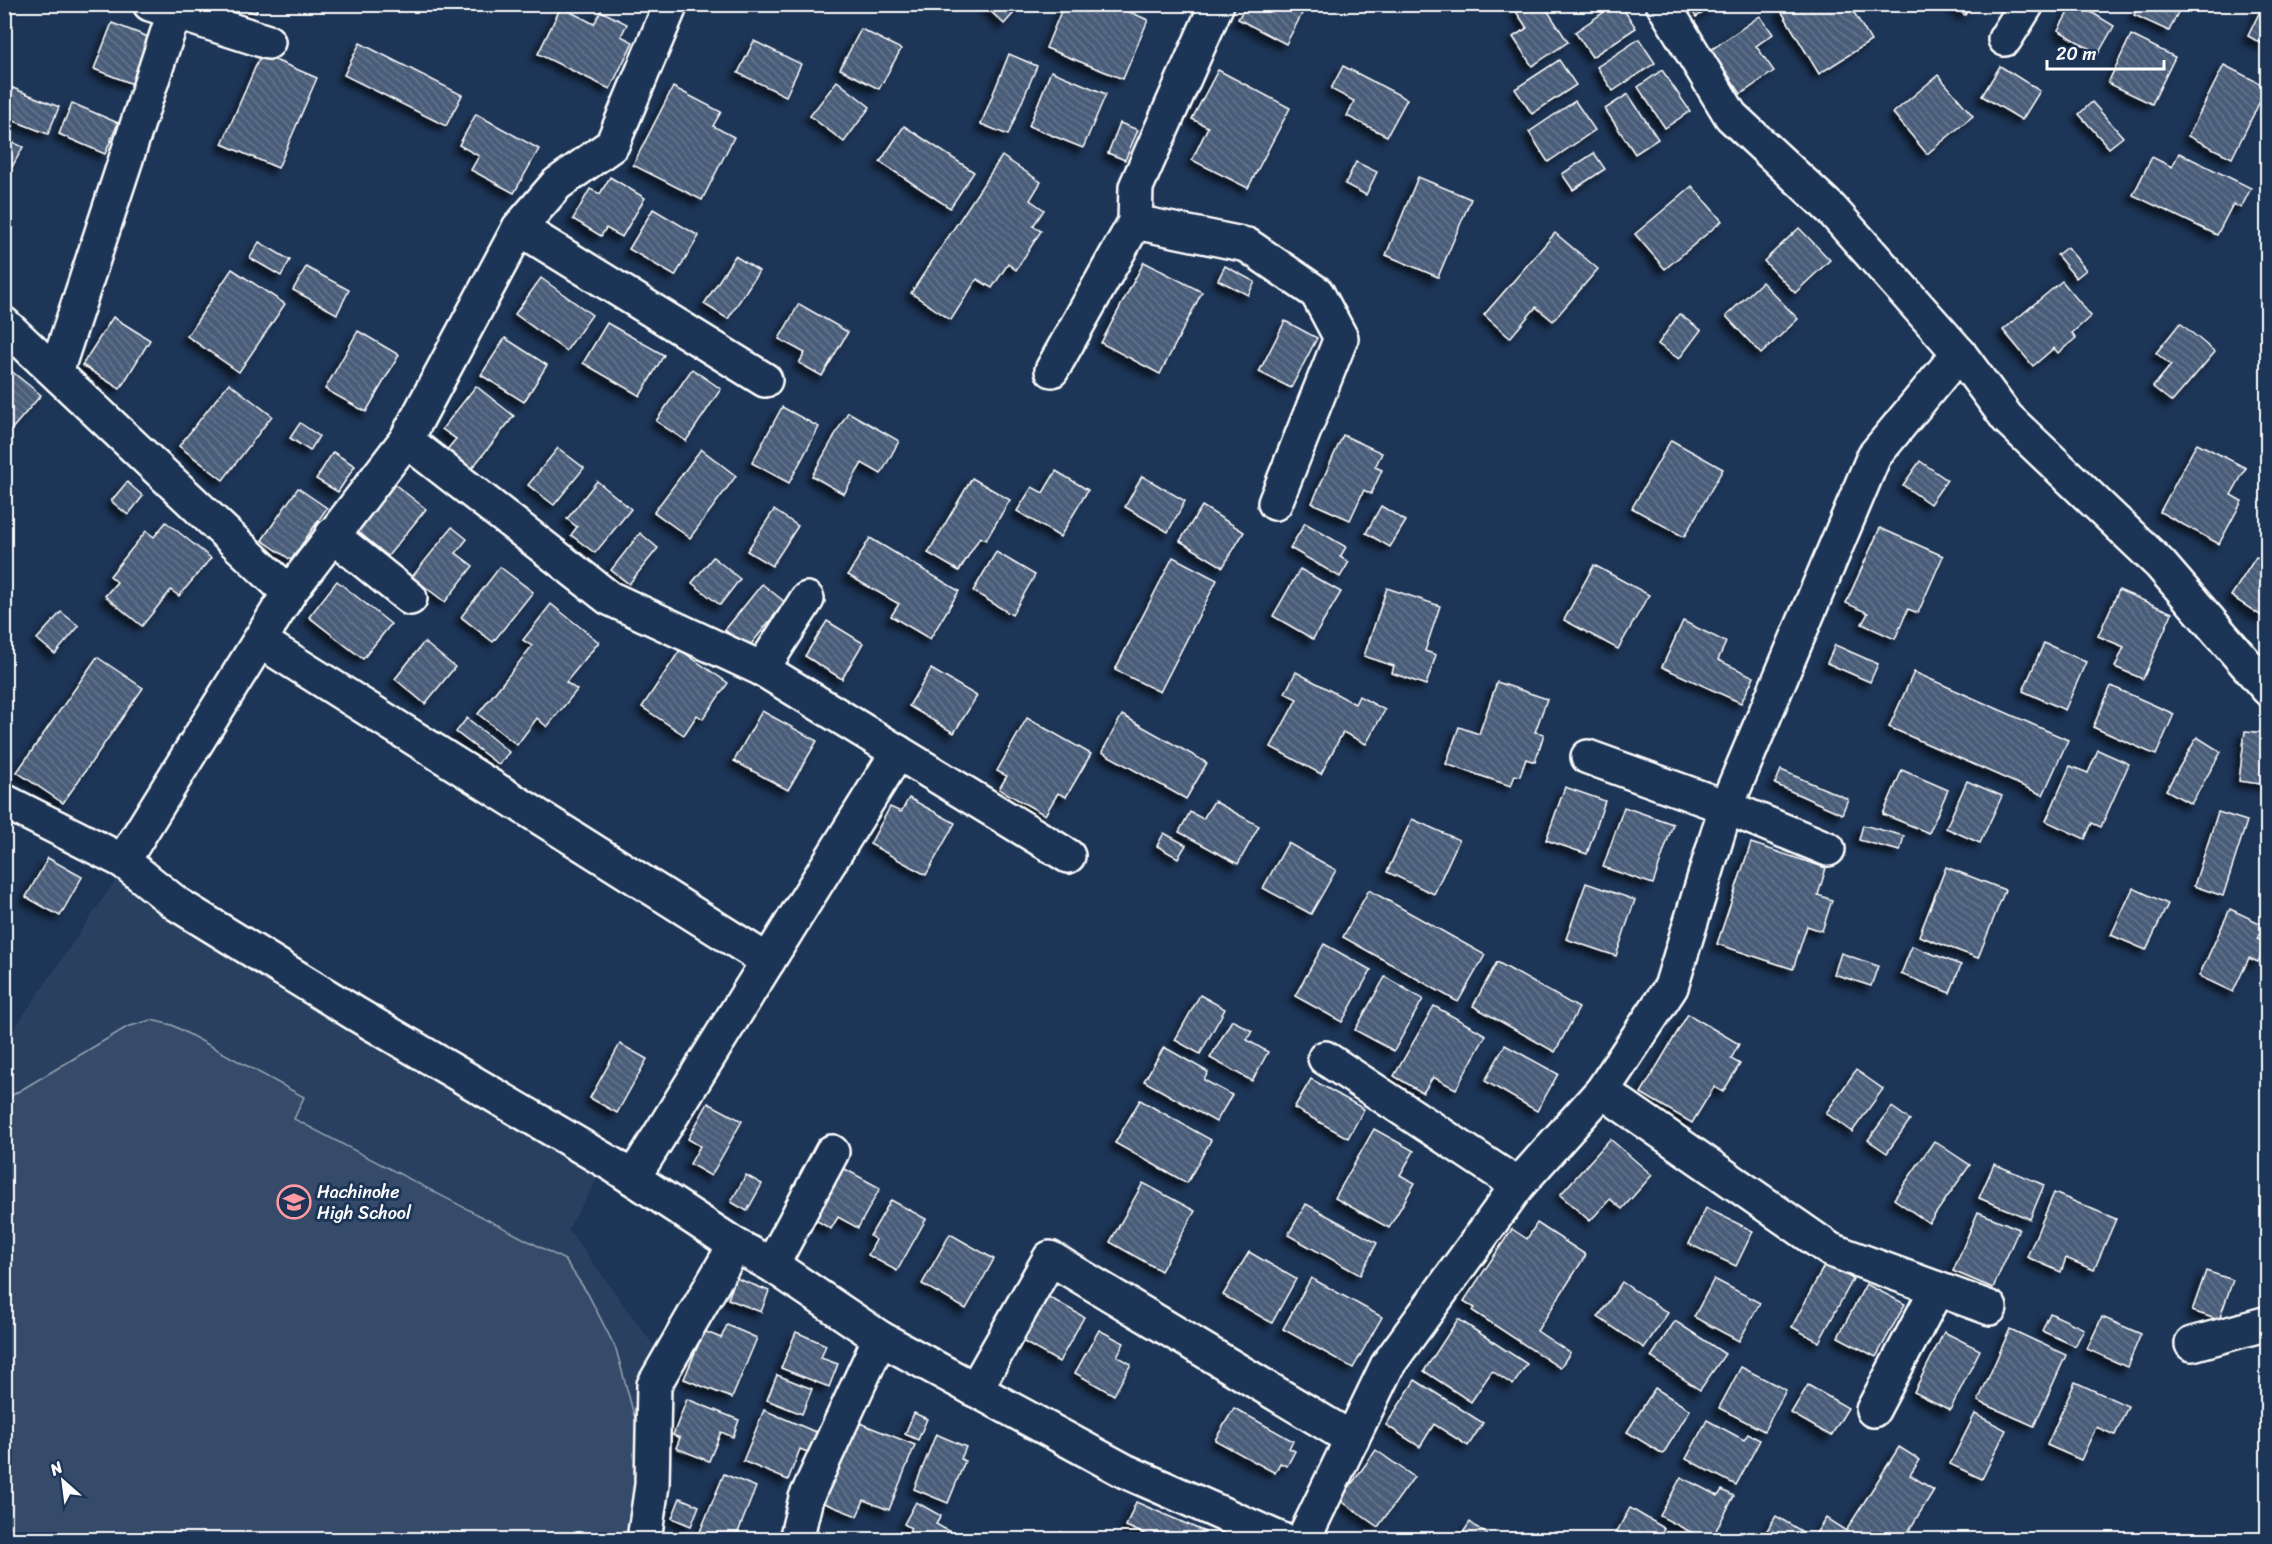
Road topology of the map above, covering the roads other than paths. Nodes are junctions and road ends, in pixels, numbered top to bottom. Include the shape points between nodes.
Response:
1 (672, 4) edge
2 (1217, 4) edge
3 (1663, 4) edge
4 (2027, 4) edge
5 (162, 9) edge
6 (2005, 39) dead end
7 (268, 42) dead end
8 (1136, 222) junction
9 (519, 228) junction
10 (4, 324) edge
11 (1959, 353) junction
12 (1052, 370) dead end
13 (56, 372) junction
14 (765, 380) dead end
15 (406, 440) junction
16 (1275, 503) dead end
17 (332, 535) junction
18 (289, 593) junction
19 (410, 598) dead end
20 (807, 600) dead end
21 (260, 641) junction
22 (762, 669) junction
23 (2268, 689) edge
24 (898, 752) junction
25 (1588, 757) dead end
26 (4, 801) edge
27 (1726, 807) junction
28 (1828, 849) dead end
29 (1068, 856) dead end
30 (123, 861) junction
31 (768, 961) junction
32 (1325, 1058) dead end
33 (1602, 1091) junction
34 (832, 1152) dead end
35 (633, 1178) junction
36 (1518, 1185) junction
37 (735, 1245) junction
38 (772, 1265) junction
39 (1937, 1289) junction
40 (1990, 1308) dead end
41 (2268, 1323) edge
42 (880, 1338) junction
43 (2192, 1344) dead end
44 (975, 1390) junction
45 (1873, 1410) dead end
46 (1352, 1439) junction
47 (644, 1539) edge
48 (796, 1539) edge
49 (1282, 1539) edge
50 (1304, 1539) edge

1 - 9 street via 612,144 557,184
2 - 8 street via 1136,187
3 - 11 street via 1731,116 1831,209
4 - 6 street
5 - 7 street
5 - 13 street
8 - 12 street
8 - 16 street via 1247,245 1317,293 1341,338
9 - 14 street
9 - 15 street
10 - 13 street
11 - 23 street via 2007,418 2160,564
11 - 27 street via 1874,456
13 - 18 street
15 - 17 street
15 - 22 street via 609,598
17 - 18 street
17 - 19 street
18 - 21 street
20 - 22 street
21 - 30 street
21 - 31 street
22 - 24 street
24 - 29 street
24 - 31 street
25 - 27 street
26 - 30 street
27 - 28 street
27 - 33 street via 1671,987
30 - 35 street via 177,904
31 - 35 street
32 - 36 street
33 - 36 street
33 - 39 street via 1831,1250
34 - 38 street
35 - 37 street
36 - 46 street via 1387,1366
37 - 38 street
37 - 47 street via 654,1385 652,1485
38 - 42 street
39 - 40 street
39 - 45 street
41 - 43 street
42 - 44 street
42 - 48 street via 806,1498
44 - 46 street via 1050,1258
44 - 49 street via 1125,1471
46 - 50 street

